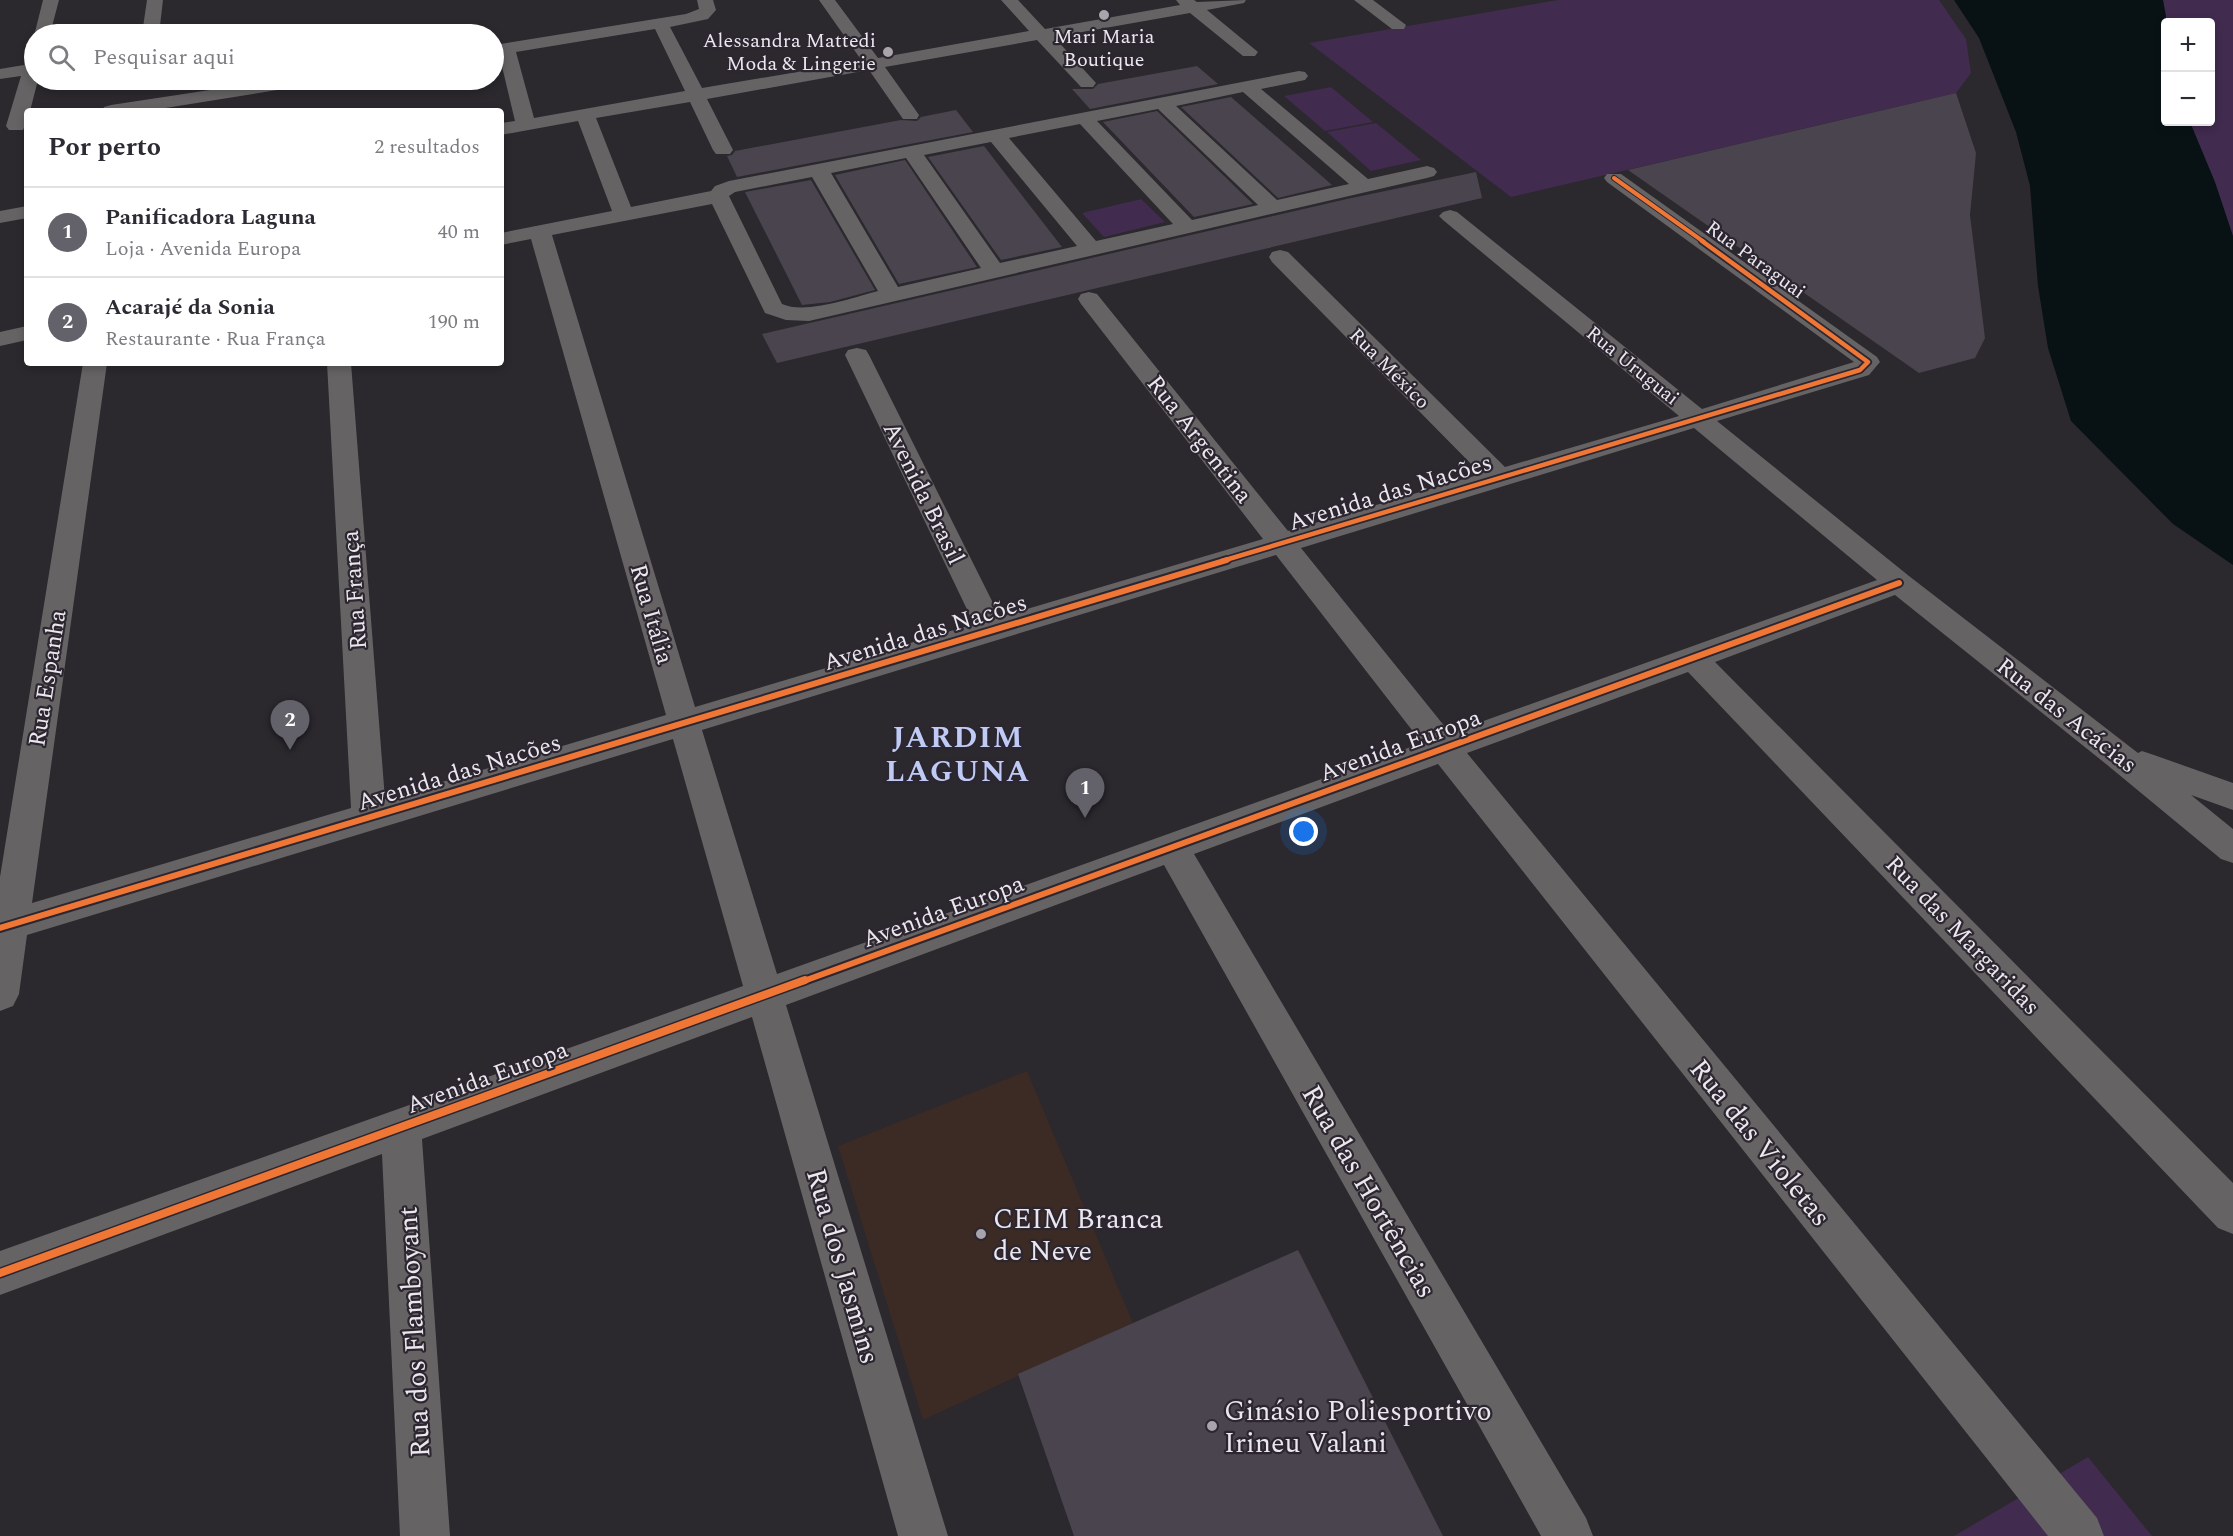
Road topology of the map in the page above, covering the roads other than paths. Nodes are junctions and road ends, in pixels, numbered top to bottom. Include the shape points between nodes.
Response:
1 (51, 0) edge
2 (155, 0) edge
3 (705, 0) edge
4 (827, 0) edge
5 (1009, 0) edge
6 (1238, 0) edge
7 (1362, 0) edge
8 (1189, 4) edge
9 (660, 23) junction
10 (45, 24) edge
11 (152, 24) edge
12 (1398, 25) dead end
13 (1041, 34) junction
14 (504, 48) edge
15 (1249, 52) dead end
16 (504, 61) edge
17 (873, 64) junction
18 (24, 67) edge
19 (0, 74) edge
20 (1299, 76) dead end
21 (1087, 83) dead end
22 (1246, 86) junction
23 (25, 90) edge
24 (212, 90) edge
25 (696, 95) junction
26 (1162, 103) junction
27 (118, 108) edge
28 (585, 114) junction
29 (910, 115) dead end
30 (1084, 118) junction
31 (526, 125) junction
32 (14, 127) edge
33 (504, 129) edge
34 (996, 135) junction
35 (723, 150) dead end
36 (911, 152) junction
37 (818, 169) junction
38 (1427, 172) dead end
39 (1614, 178) dead end
40 (1364, 186) junction
41 (719, 196) junction
42 (1272, 207) junction
43 (24, 213) edge
44 (624, 215) junction
45 (1450, 216) dead end
46 (0, 217) edge
47 (1187, 227) junction
48 (540, 232) junction
49 (504, 238) edge
50 (1091, 249) junction
51 (1280, 257) dead end
52 (994, 271) junction
53 (892, 295) junction
54 (1089, 299) dead end
55 (24, 334) edge
56 (0, 339) edge
57 (857, 355) dead end
58 (95, 366) edge
59 (339, 366) edge
60 (1860, 370) joint
61 (1698, 419) junction
62 (1500, 478) junction
63 (1282, 544) junction
64 (1899, 583) junction
65 (992, 631) junction
66 (1693, 658) junction
67 (684, 723) junction
68 (1444, 748) junction
69 (2118, 755) junction
70 (2233, 797) edge
71 (369, 818) junction
72 (1172, 847) junction
73 (2233, 849) edge
74 (5, 926) edge
75 (0, 994) edge
76 (765, 995) junction
77 (401, 1128) junction
78 (2233, 1213) edge
79 (0, 1273) edge
80 (425, 1536) edge
81 (923, 1536) edge
82 (1568, 1536) edge
83 (2079, 1536) edge

1 - 10 street
2 - 11 street
3 - 9 street via 708,10 702,15
4 - 17 street
5 - 13 street
6 - 8 street
7 - 12 street
8 - 13 street
8 - 15 street
9 - 14 street
9 - 25 street
13 - 17 street
13 - 21 street
16 - 31 street
17 - 25 street
17 - 29 street
18 - 19 street
20 - 22 street
22 - 26 street
22 - 40 street
23 - 32 street
24 - 27 street via 144,97
25 - 28 street
25 - 35 street
26 - 30 street
26 - 42 street
28 - 31 street
28 - 44 street
30 - 34 street
30 - 47 street
31 - 33 street
34 - 36 street
34 - 50 street
36 - 37 street
36 - 52 street
37 - 41 street via 729,187
37 - 53 street
38 - 40 street
39 - 60 street, Rua Paraguai via 1857,352 1868,362
40 - 42 street
41 - 44 street
41 - 53 street via 773,308 781,313 809,314
42 - 47 street
43 - 46 street
44 - 48 street
45 - 61 street, Rua Uruguai
47 - 50 street
48 - 49 street
48 - 67 street, Rua Itália
50 - 52 street
51 - 62 street, Rua México
52 - 53 street
54 - 63 street, Rua Argentina
55 - 56 street
57 - 65 street, Avenida Brasil
58 - 74 street, Rua Espanha
59 - 71 street, Rua França
60 - 61 street, Avenida das Nacões
61 - 62 street, Avenida das Nacões
61 - 64 street, Rua Uruguai
62 - 63 street, Avenida das Nacões
63 - 65 street, Avenida das Nacões
63 - 68 street, Rua Argentina
64 - 66 street, Avenida Europa
64 - 69 street, Rua das Acácias
65 - 67 street, Avenida das Nacões
66 - 68 street, Avenida Europa
66 - 78 street, Rua das Margaridas
67 - 71 street, Avenida das Nacões
67 - 76 street, Rua Itália
68 - 72 street, Avenida Europa
68 - 83 street, Rua das Violetas
69 - 70 street
69 - 73 street, Rua das Acácias
71 - 74 street, Avenida das Nacões
72 - 76 street, Avenida Europa
72 - 82 street, Rua das Hortências
74 - 75 street, Rua Espanha
76 - 77 street, Avenida Europa
76 - 81 street, Rua dos Jasmins
77 - 79 street, Avenida Europa
77 - 80 street, Rua dos Flamboyant

